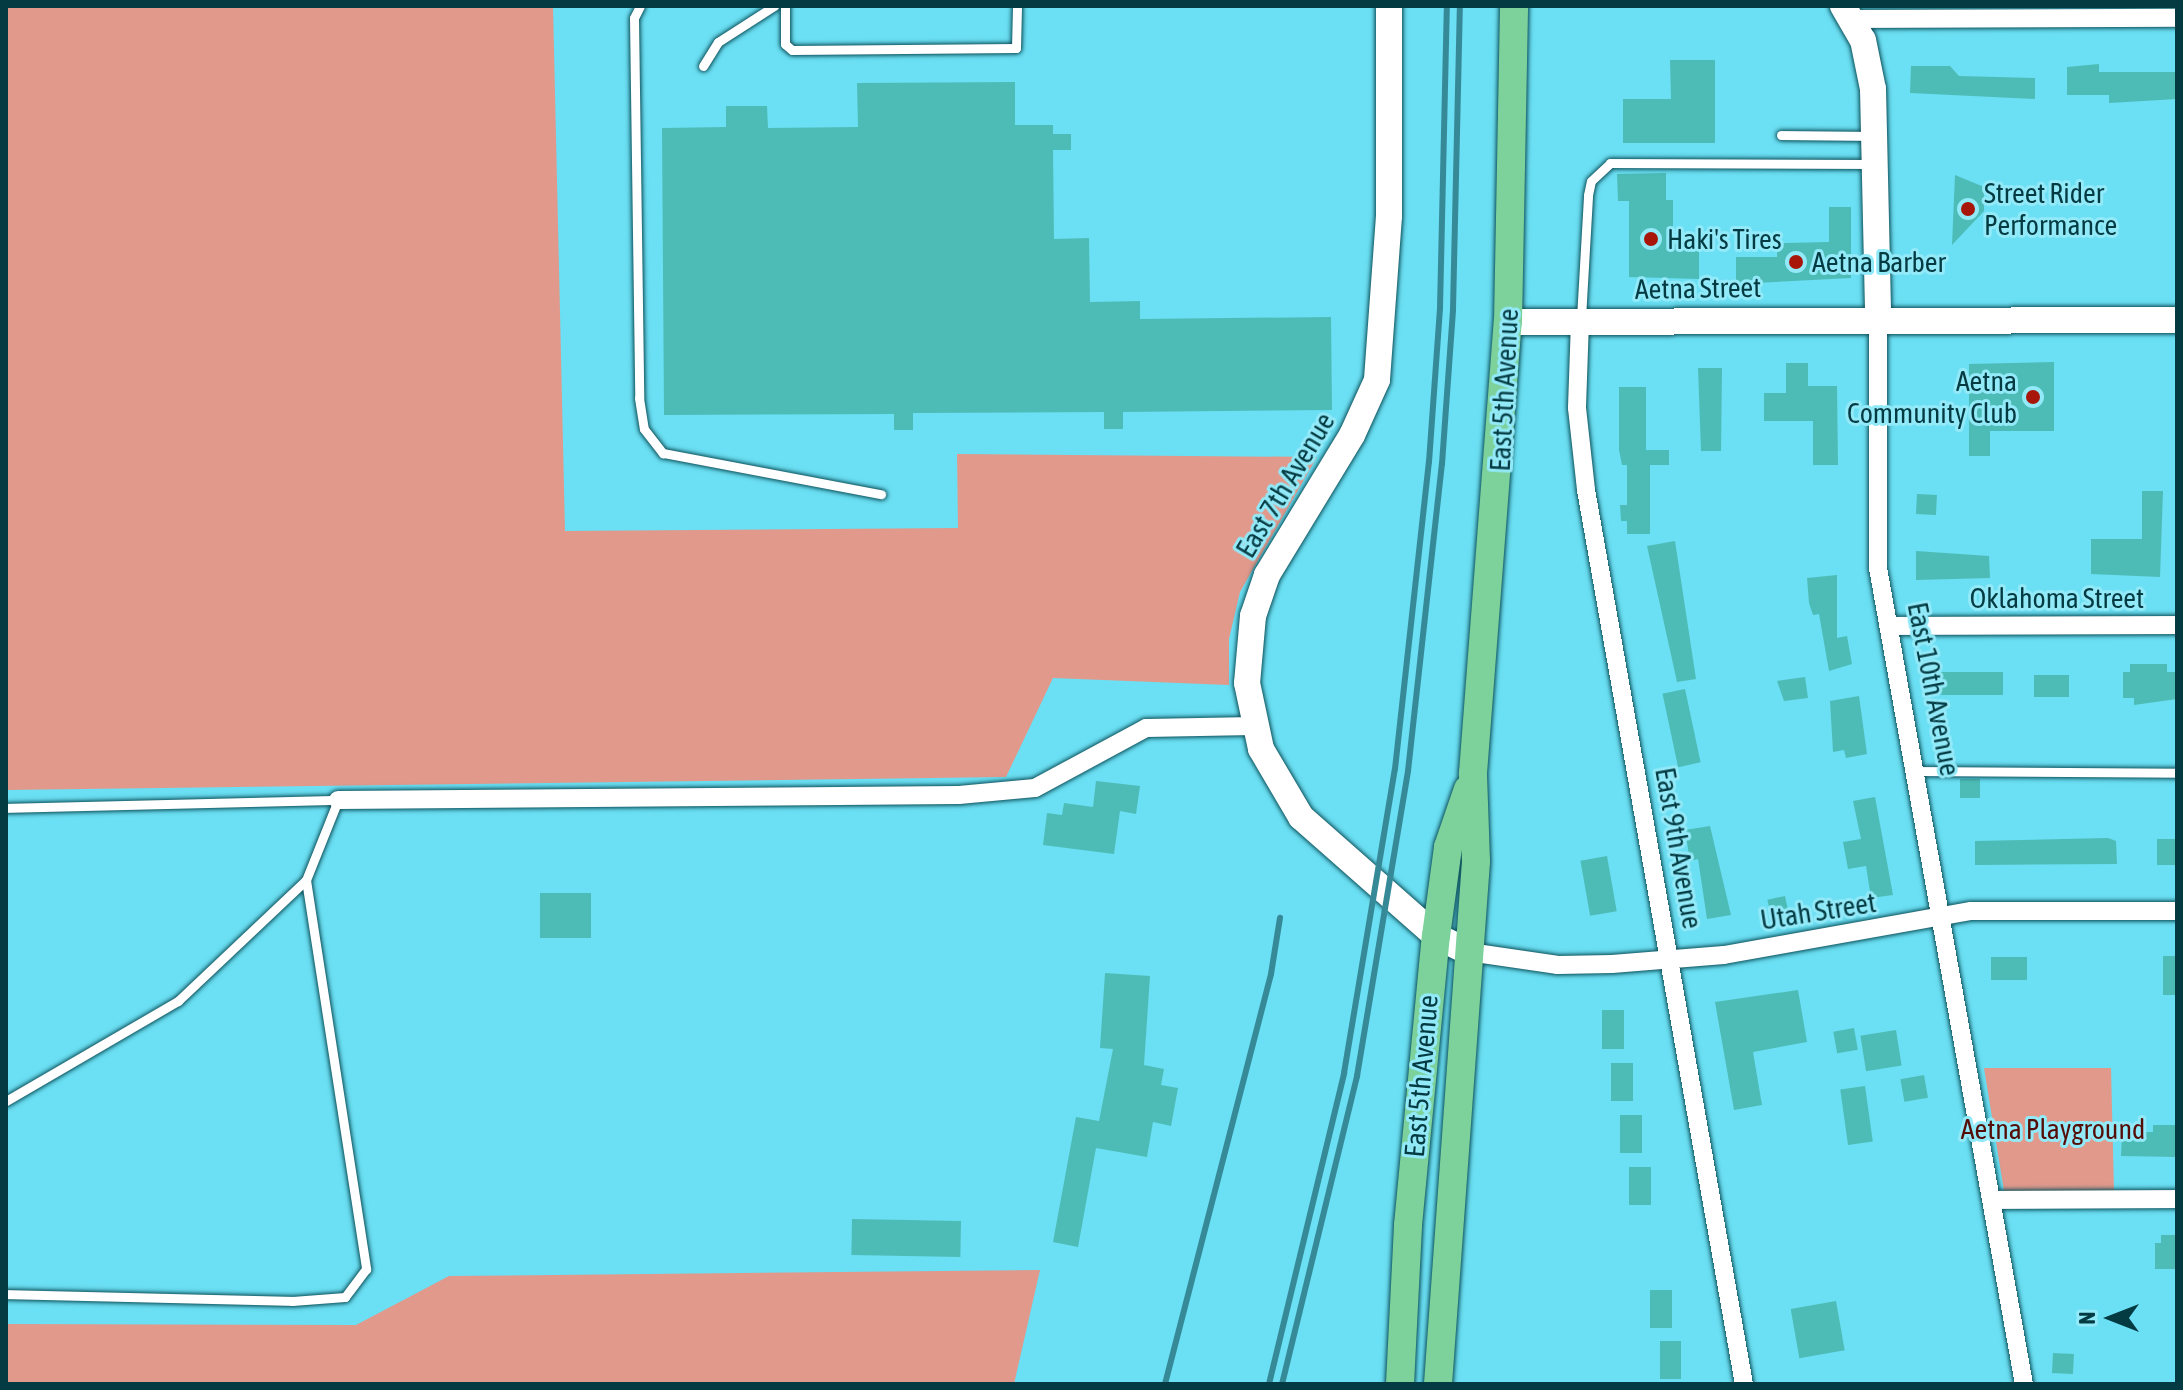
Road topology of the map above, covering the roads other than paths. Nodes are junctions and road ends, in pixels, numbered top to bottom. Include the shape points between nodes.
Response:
1 (640, 6) edge
2 (774, 6) edge
3 (785, 6) edge
4 (1017, 6) edge
5 (1389, 6) edge
6 (1514, 6) edge
7 (1848, 13) edge
8 (2177, 18) edge
9 (703, 66) dead end
10 (1781, 135) dead end
11 (1876, 136) junction
12 (1876, 164) junction
13 (1878, 318) junction
14 (2177, 320) edge
15 (1580, 321) junction
16 (1508, 322) junction
17 (881, 494) dead end
18 (2177, 625) edge
19 (1889, 626) junction
20 (1254, 726) junction
21 (1918, 771) junction
22 (1473, 773) junction
23 (2177, 773) edge
24 (338, 800) junction
25 (6, 808) edge
26 (306, 880) junction
27 (2177, 911) edge
28 (1943, 916) junction
29 (1436, 936) junction
30 (1469, 952) junction
31 (1670, 959) junction
32 (6, 1101) edge
33 (2177, 1199) edge
34 (1992, 1200) junction
35 (6, 1294) edge
36 (1400, 1384) edge
37 (1438, 1384) edge
38 (1744, 1384) edge
39 (2024, 1384) edge

1 - 17 lane via 634,18 639,398 644,429 663,453
2 - 9 lane via 718,42
3 - 4 lane via 785,44 792,50 1016,48
5 - 20 street, East 7th Avenue via 1382,357 1362,417 1286,539 1260,594 1247,660
6 - 16 main road, East 5th Avenue
7 - 8 street
7 - 11 street, East 10th Avenue via 1868,61
10 - 11 lane
11 - 12 street, East 10th Avenue
12 - 13 street, East 10th Avenue
12 - 15 lane via 1610,163 1591,181 1588,195
13 - 14 street, Aetna Street
13 - 15 street, Aetna Street
13 - 19 street, East 10th Avenue via 1877,554
15 - 16 street, Aetna Street
15 - 31 street, East 9th Avenue via 1582,458
16 - 22 main road, East 5th Avenue
18 - 19 street, Oklahoma Street
19 - 21 street, East 10th Avenue
20 - 24 street via 1146,728 1035,788 959,795
20 - 29 street, East 7th Avenue via 1270,770 1301,817
21 - 23 lane
21 - 28 street, East 10th Avenue
22 - 29 main road, East 5th Avenue via 1448,847
22 - 30 main road, East 5th Avenue via 1476,861
24 - 25 lane
24 - 26 lane
26 - 32 lane via 178,1001
26 - 35 lane via 366,1269 345,1297 292,1301
27 - 28 street, Utah Street via 1981,911
28 - 31 street, Utah Street
28 - 34 street, East 10th Avenue
29 - 30 street, East 7th Avenue
29 - 36 main road, East 5th Avenue via 1409,1209
30 - 31 street, Utah Street via 1558,965
30 - 37 main road, East 5th Avenue
31 - 38 street, East 9th Avenue
33 - 34 street
34 - 39 street, East 10th Avenue

